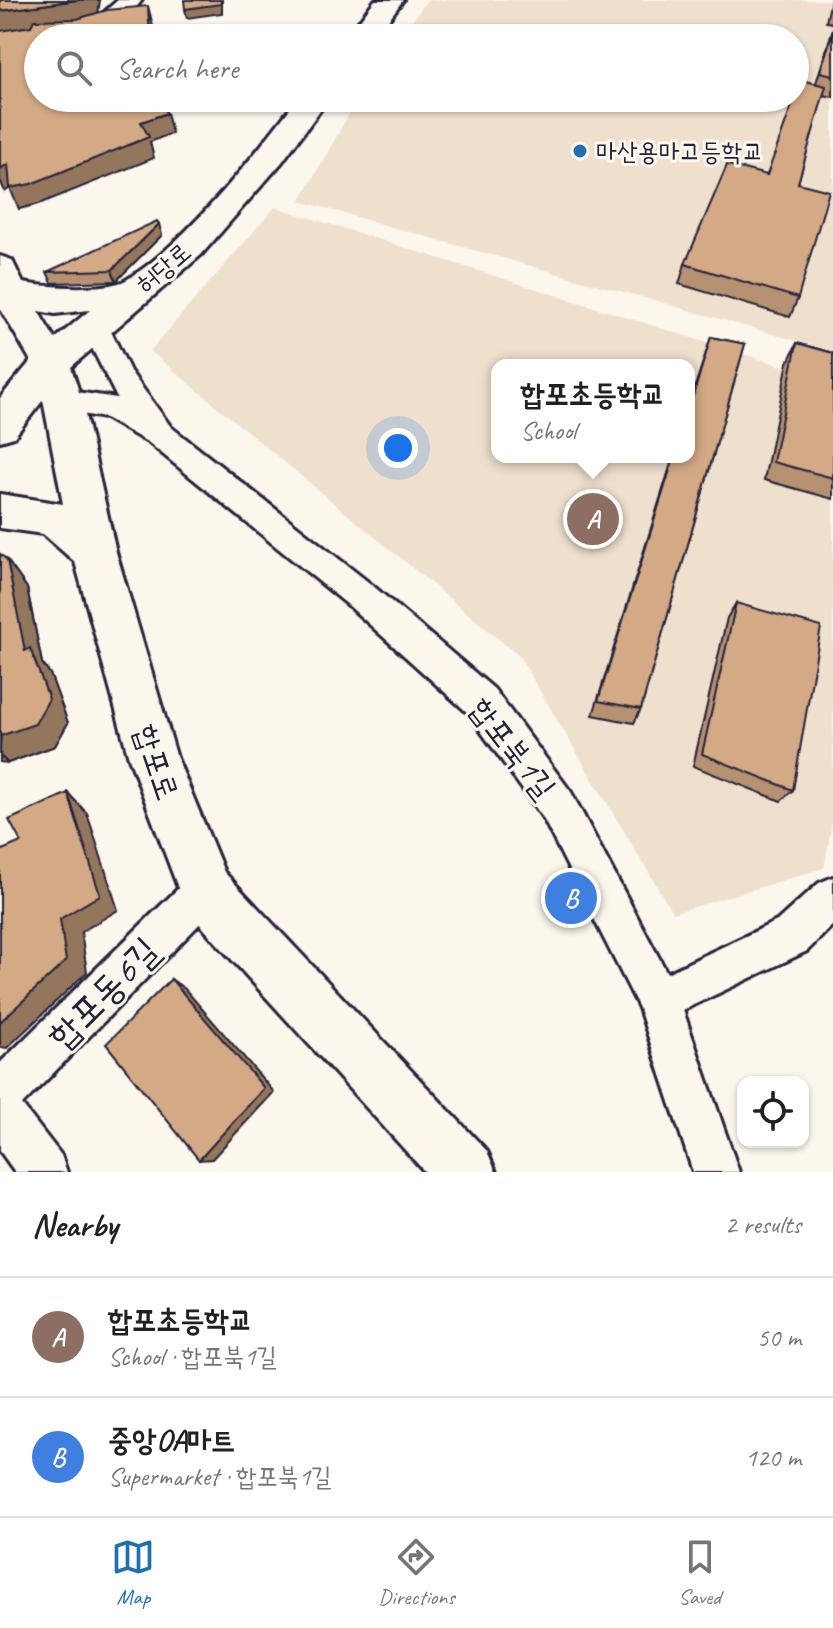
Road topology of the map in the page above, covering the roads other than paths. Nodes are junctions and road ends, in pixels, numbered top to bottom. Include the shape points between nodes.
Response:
1 (131, 0) edge
2 (389, 0) edge
3 (104, 24) edge
4 (371, 24) edge
5 (24, 39) edge
6 (0, 43) edge
7 (303, 112) edge
8 (3, 278) edge
9 (133, 294) junction
10 (95, 326) junction
11 (57, 382) junction
12 (0, 426) edge
13 (160, 435) junction
14 (0, 511) edge
15 (94, 552) junction
16 (205, 890) junction
17 (833, 897) edge
18 (658, 1000) junction
19 (0, 1095) edge
20 (0, 1113) edge
21 (44, 1172) edge
22 (466, 1172) edge
23 (716, 1172) edge

1 - 3 street
2 - 4 main road
5 - 6 street
7 - 9 main road, 허당로 via 189,247
8 - 9 main road via 55,301
8 - 11 main road, 합포로
9 - 10 main road, 허당로
10 - 11 main road, 허당로
10 - 13 street via 118,376
11 - 12 main road, 허당로
11 - 13 street
11 - 15 main road, 합포로
13 - 18 street, 합포북1길 via 360,595 481,701 557,805
14 - 15 main road via 54,518
15 - 16 main road, 합포로 via 153,758
16 - 19 street, 합포동6길
16 - 22 main road, 합포로
17 - 18 street via 792,936
18 - 23 street, 합포북1길
20 - 21 street

